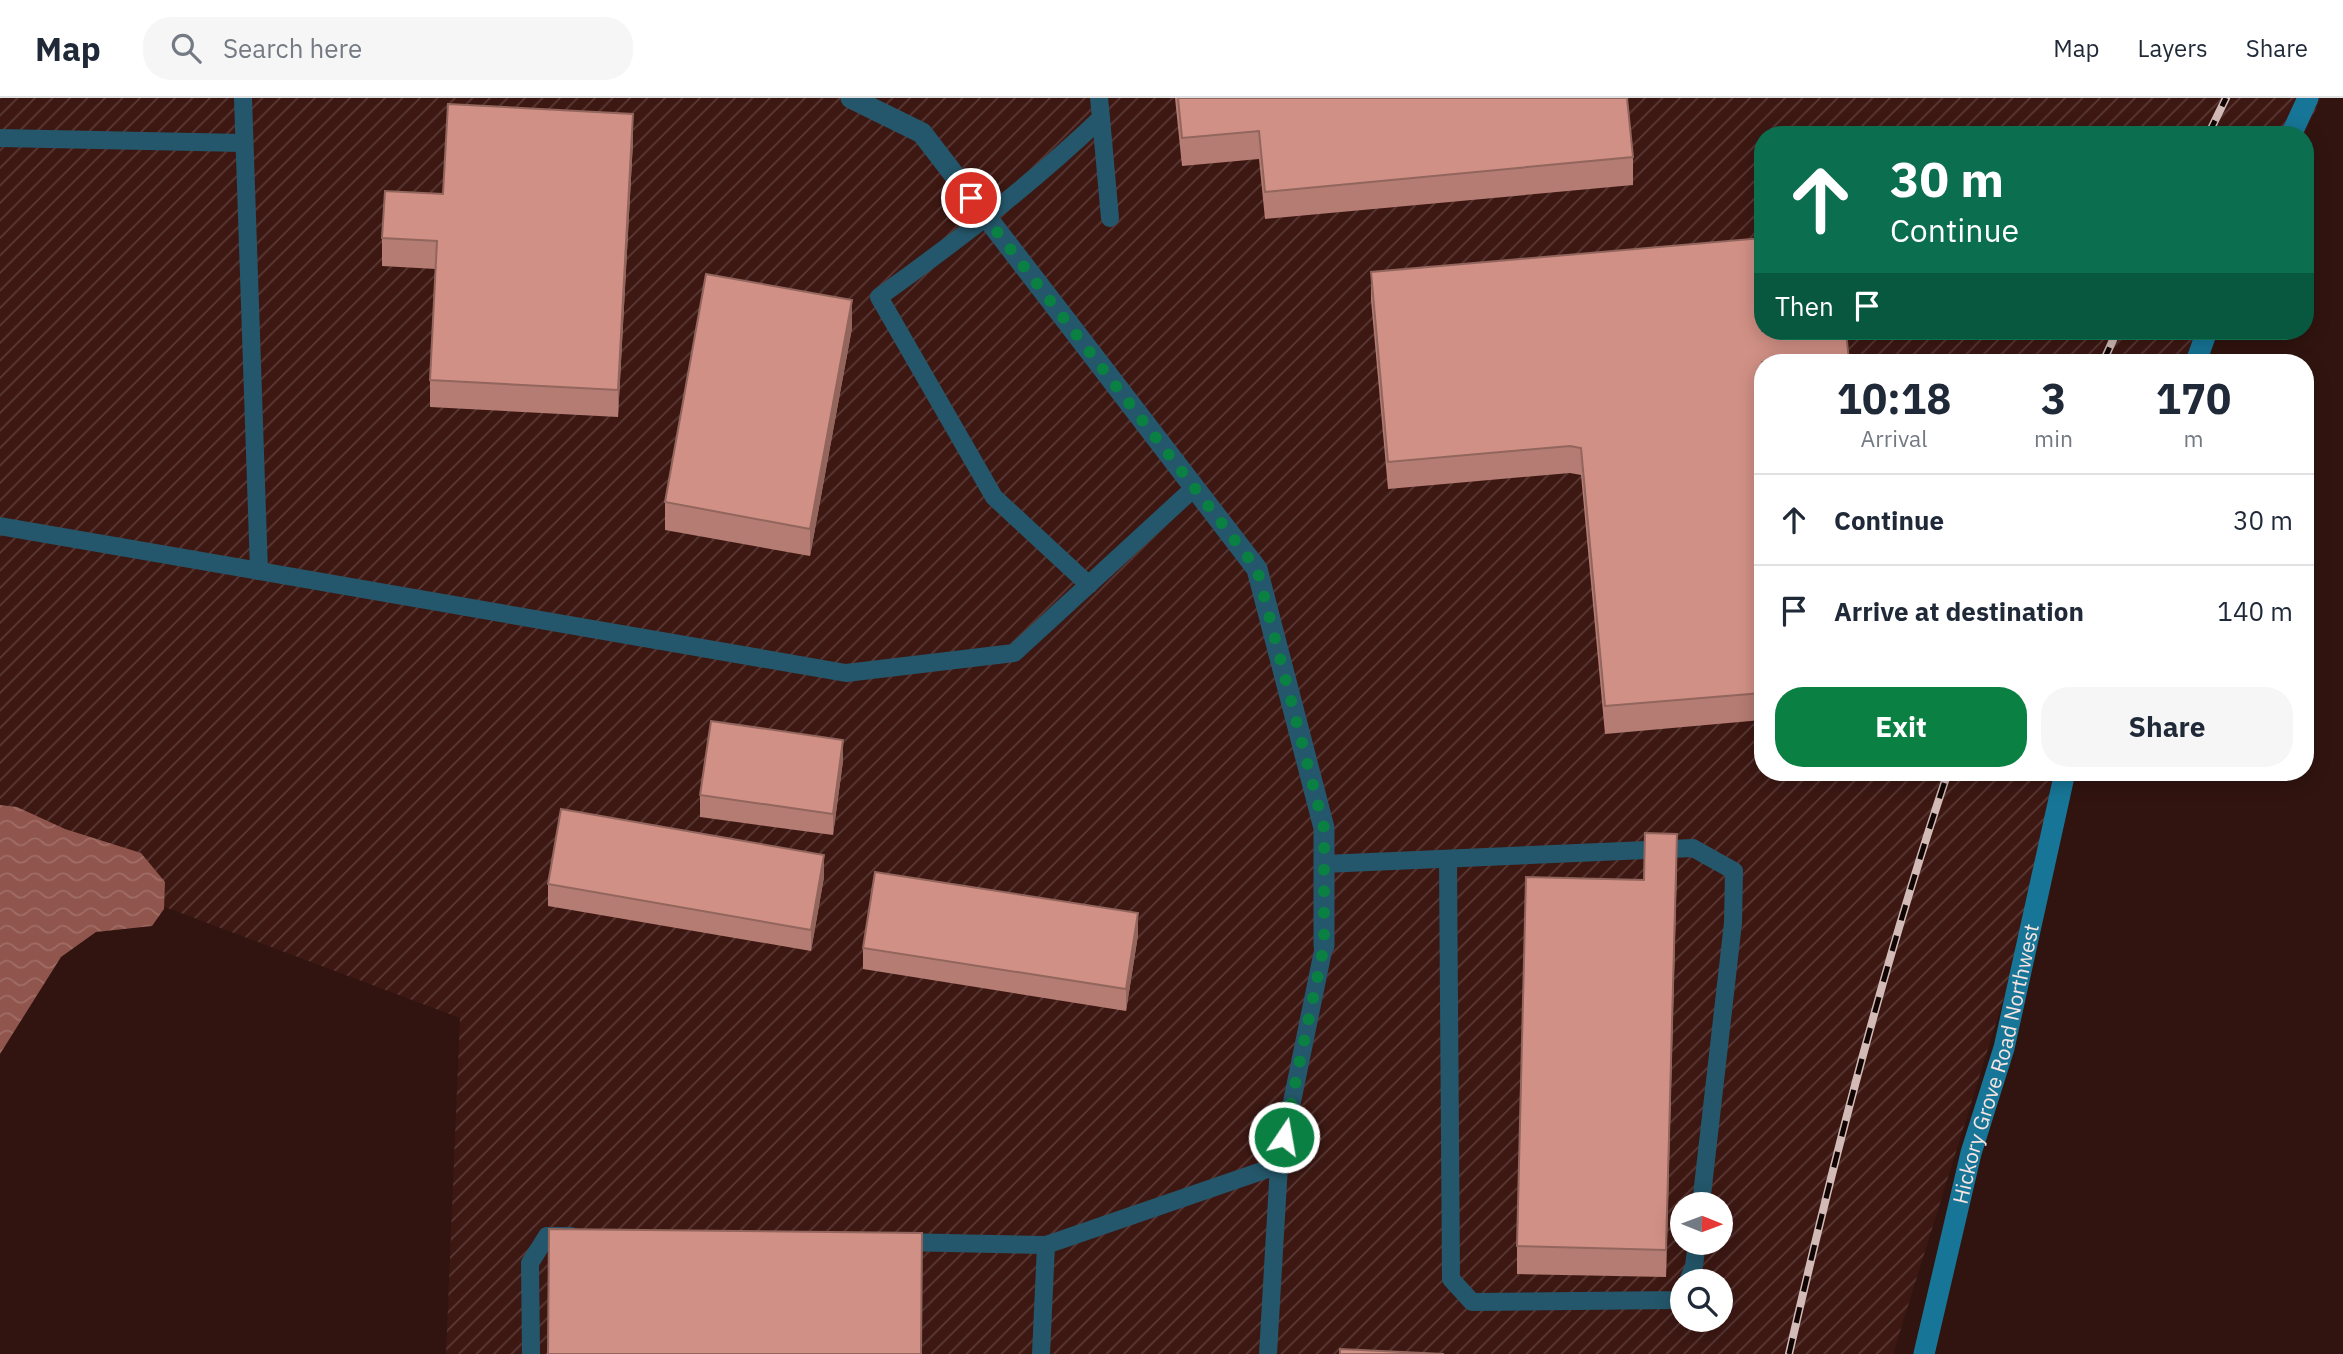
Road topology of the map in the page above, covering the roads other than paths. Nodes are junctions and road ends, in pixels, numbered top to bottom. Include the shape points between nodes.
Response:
1 (243, 98) edge
2 (851, 98) edge
3 (1099, 98) edge
4 (2308, 98) edge
5 (1101, 118) junction
6 (2295, 126) edge
7 (0, 138) edge
8 (243, 143) junction
9 (1110, 218) dead end
10 (988, 219) junction
11 (1194, 488) junction
12 (0, 526) edge
13 (259, 571) junction
14 (1089, 584) junction
15 (2063, 781) edge
16 (1448, 859) junction
17 (1324, 864) junction
18 (1324, 946) joint
19 (1279, 1165) junction
20 (1702, 1192) edge
21 (588, 1236) edge
22 (879, 1242) edge
23 (1046, 1245) junction
24 (1670, 1300) edge
25 (531, 1354) edge
26 (1041, 1354) edge
27 (1268, 1354) edge
28 (1924, 1354) edge

1 - 8 lane
2 - 10 street via 922,133
3 - 5 lane
4 - 6 street
5 - 9 lane
5 - 10 lane
7 - 8 lane
8 - 13 lane
10 - 11 street
10 - 14 lane via 879,297 994,497
11 - 14 lane
11 - 17 street via 1257,569 1324,828
12 - 13 lane
13 - 14 lane via 846,673 1014,653
15 - 28 street, Hickory Grove Road Northwest via 2004,1048 1971,1153
16 - 17 lane
16 - 20 lane via 1693,848 1734,871 1733,923
16 - 24 lane via 1451,1279 1472,1302
17 - 18 street
18 - 19 lane
19 - 23 lane
19 - 27 lane
21 - 25 lane via 547,1236 530,1263
22 - 23 lane
23 - 26 lane

